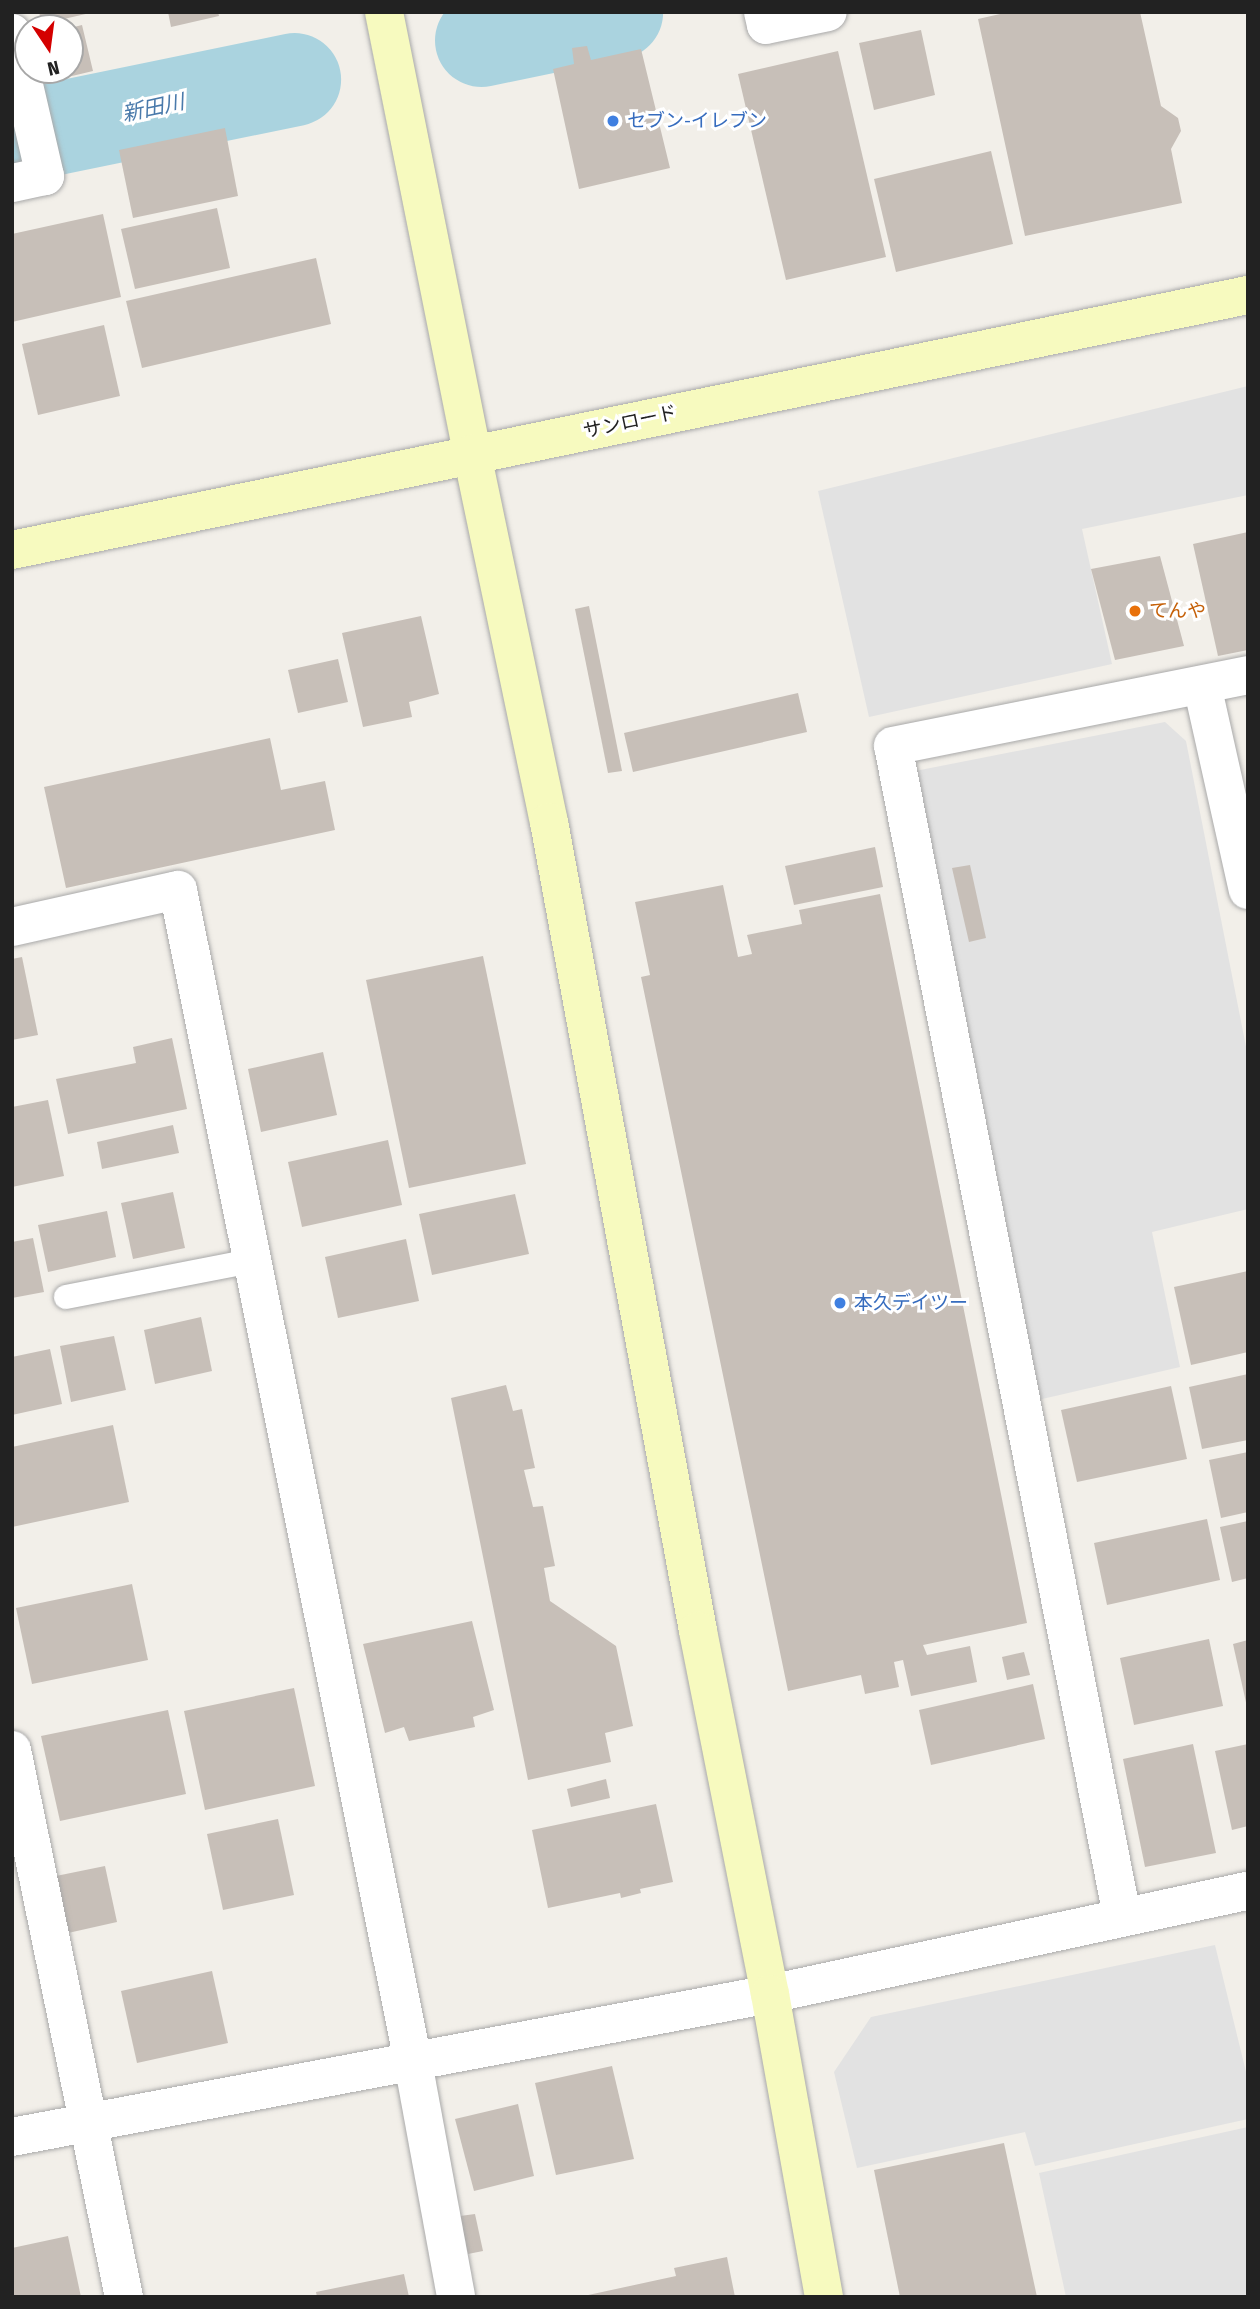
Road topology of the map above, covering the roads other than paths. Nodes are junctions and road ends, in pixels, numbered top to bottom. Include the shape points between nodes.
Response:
1 (384, 12) edge
2 (763, 12) edge
3 (828, 12) edge
4 (12, 33) edge
5 (27, 117) edge
6 (12, 183) edge
7 (1248, 295) edge
8 (472, 454) junction
9 (12, 550) edge
10 (1248, 675) edge
11 (1202, 685) junction
12 (1247, 877) edge
13 (12, 927) edge
14 (252, 1261) junction
15 (65, 1297) dead end
16 (12, 1750) edge
17 (1248, 1891) edge
18 (1122, 1916) junction
19 (770, 1994) junction
20 (413, 2062) junction
21 (91, 2122) junction
22 (12, 2137) edge
23 (124, 2297) edge
24 (456, 2297) edge
25 (824, 2297) edge

1 - 8 street
2 - 3 street via 766,25
4 - 5 street
5 - 6 street via 45,176
7 - 8 street, サンロード
8 - 9 street, サンロード
8 - 19 street via 549,822
10 - 11 street
11 - 12 street
11 - 18 street via 893,746
13 - 14 street via 178,890
14 - 15 lane
14 - 20 street
16 - 21 street
17 - 18 street
18 - 19 street
19 - 20 street
19 - 25 street
20 - 21 street
20 - 24 street
21 - 22 street
21 - 23 street

